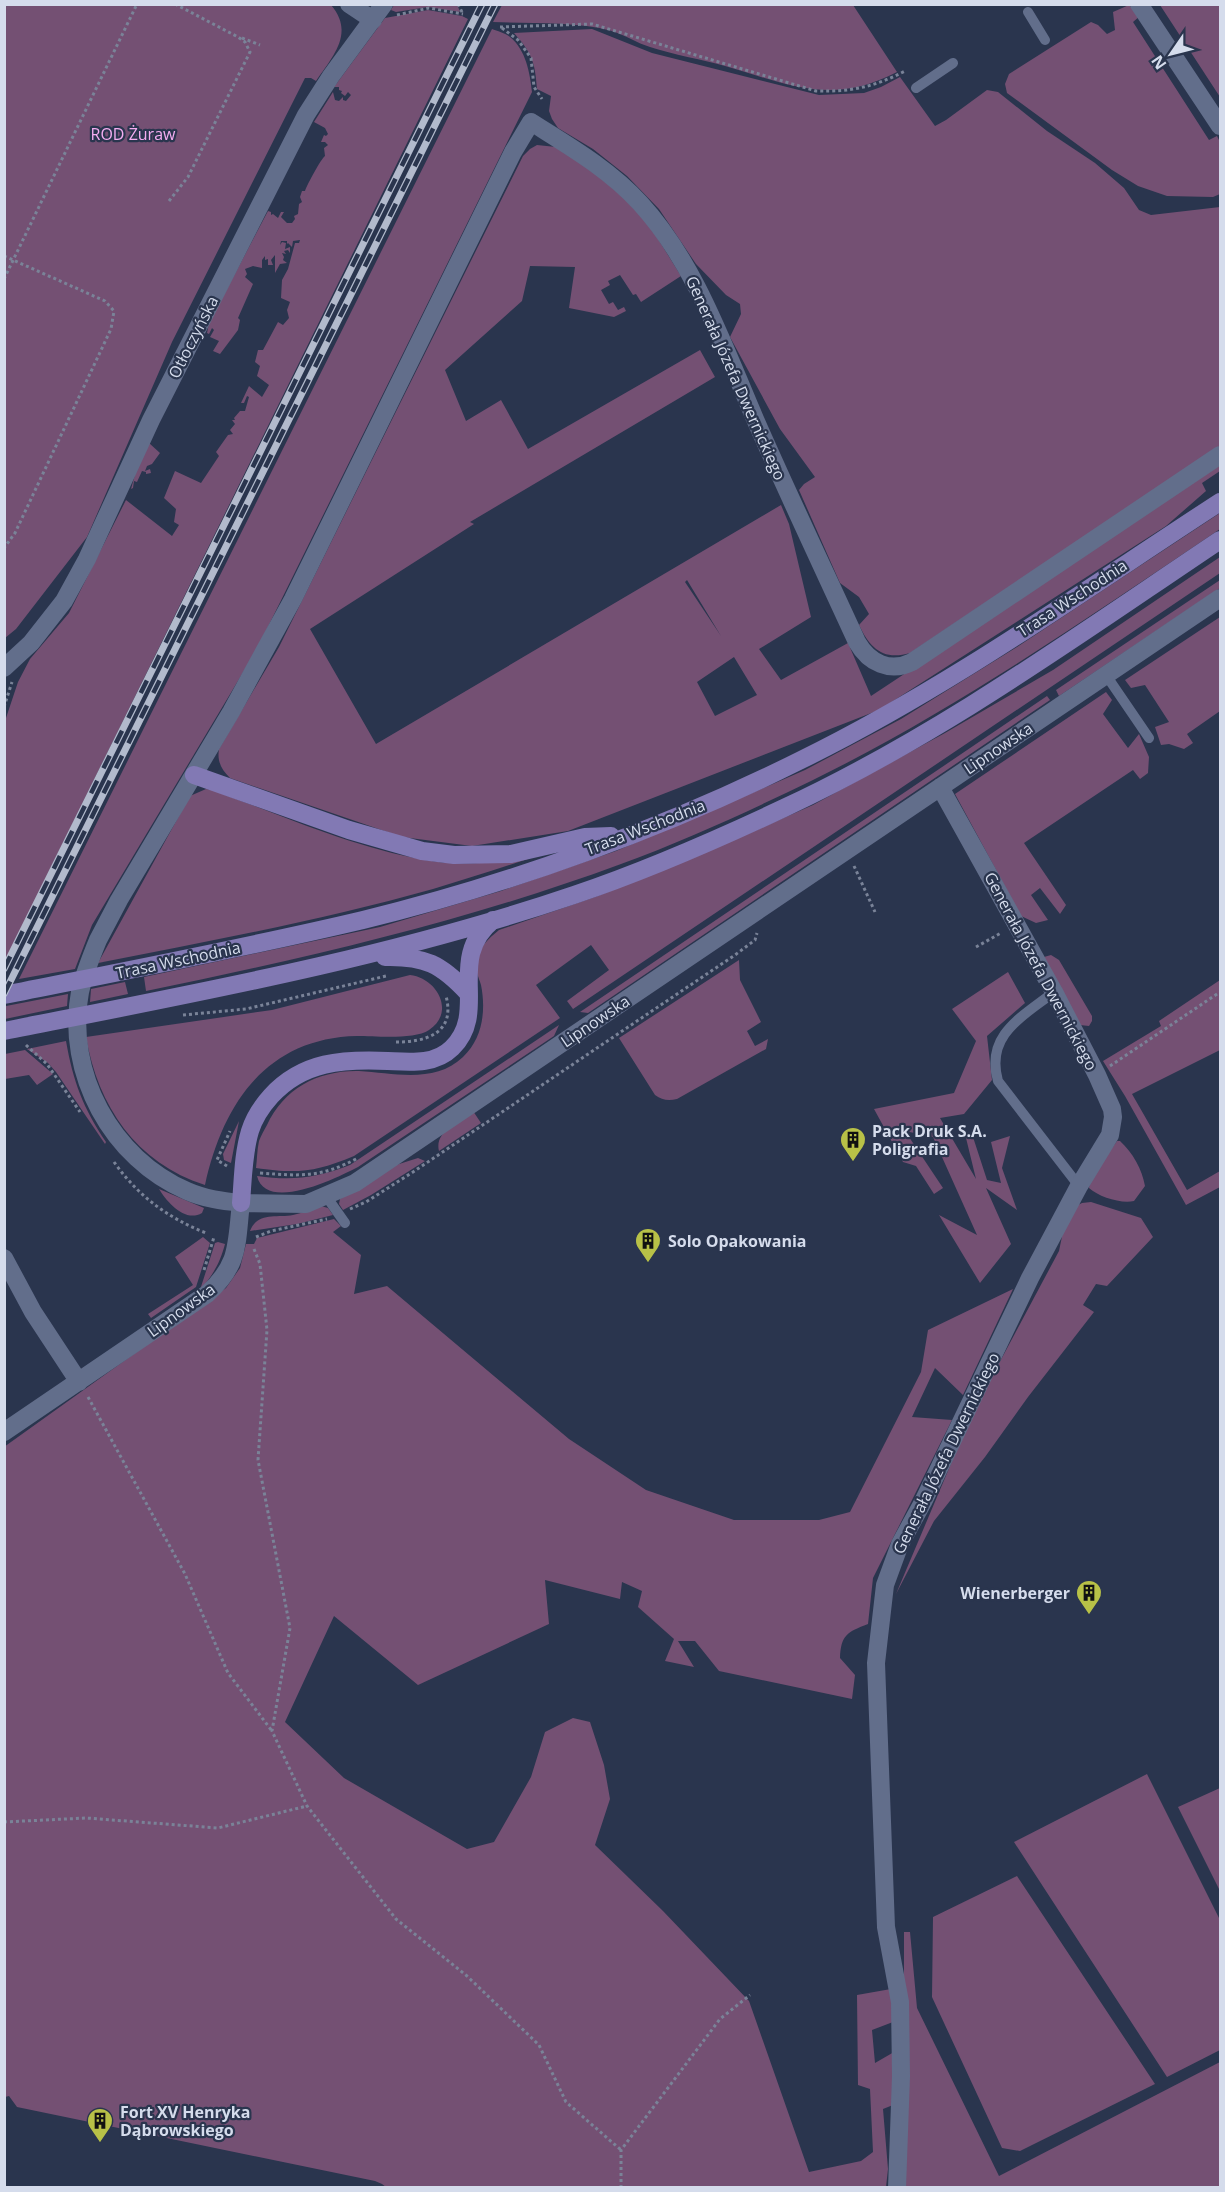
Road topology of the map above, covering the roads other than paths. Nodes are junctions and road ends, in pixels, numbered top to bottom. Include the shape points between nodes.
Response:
1 (349, 4) edge
2 (384, 4) edge
3 (1139, 4) edge
4 (1028, 12) dead end
5 (373, 20) junction
6 (1046, 40) dead end
7 (953, 63) dead end
8 (916, 88) dead end
9 (1221, 126) edge
10 (1221, 455) edge
11 (1221, 502) edge
12 (1221, 540) edge
13 (1221, 598) edge
14 (4, 668) edge
15 (1106, 675) junction
16 (1149, 738) dead end
17 (195, 775) junction
18 (940, 787) junction
19 (628, 835) junction
20 (493, 920) junction
21 (356, 958) junction
22 (1054, 992) junction
23 (468, 993) junction
24 (4, 995) edge
25 (4, 1031) edge
26 (1079, 1186) junction
27 (326, 1196) junction
28 (241, 1203) junction
29 (345, 1223) dead end
30 (4, 1258) edge
31 (79, 1382) junction
32 (4, 1432) edge
33 (897, 2187) edge

1 - 5 street
2 - 5 street, Otłoczyńska
3 - 9 street
4 - 6 lane
5 - 14 street, Otłoczyńska via 306,115 64,601 32,643
7 - 8 lane
10 - 17 street, Generała Józefa Dwernickiego via 912,662 894,667 874,661 857,642 701,297 669,240 639,201 617,181 531,122 293,598
11 - 19 main road, Trasa Wschodnia via 892,713 801,761
12 - 20 main road, Trasa Wschodnia via 911,742 786,807 692,848 576,894
13 - 15 street, Lipnowska
15 - 16 lane
15 - 18 street, Lipnowska
17 - 19 main road via 422,851 512,854 585,837
17 - 28 street via 119,900 88,963 80,993 80,1052 100,1112 133,1156 168,1182 188,1191
18 - 22 street, Generała Józefa Dwernickiego
18 - 27 street, Lipnowska via 355,1183
19 - 24 main road, Trasa Wschodnia via 509,878 366,919
20 - 21 main road, Trasa Wschodnia
20 - 23 main road via 471,950
21 - 23 main road via 423,960 442,969
21 - 25 main road, Trasa Wschodnia
22 - 26 street, Generała Józefa Dwernickiego via 1112,1109 1113,1124
22 - 26 lane via 1008,1029 995,1053 994,1067 998,1081
23 - 28 main road via 464,1032 451,1050 442,1055 418,1062 326,1063 306,1069 278,1088 250,1132
26 - 33 street, Generała Józefa Dwernickiego via 900,1544 885,1585 876,1663 886,1927 900,2002
27 - 28 street, Lipnowska via 306,1204
27 - 29 lane
28 - 31 street, Lipnowska via 235,1255 218,1284
30 - 31 street via 33,1312
31 - 32 street, Lipnowska

